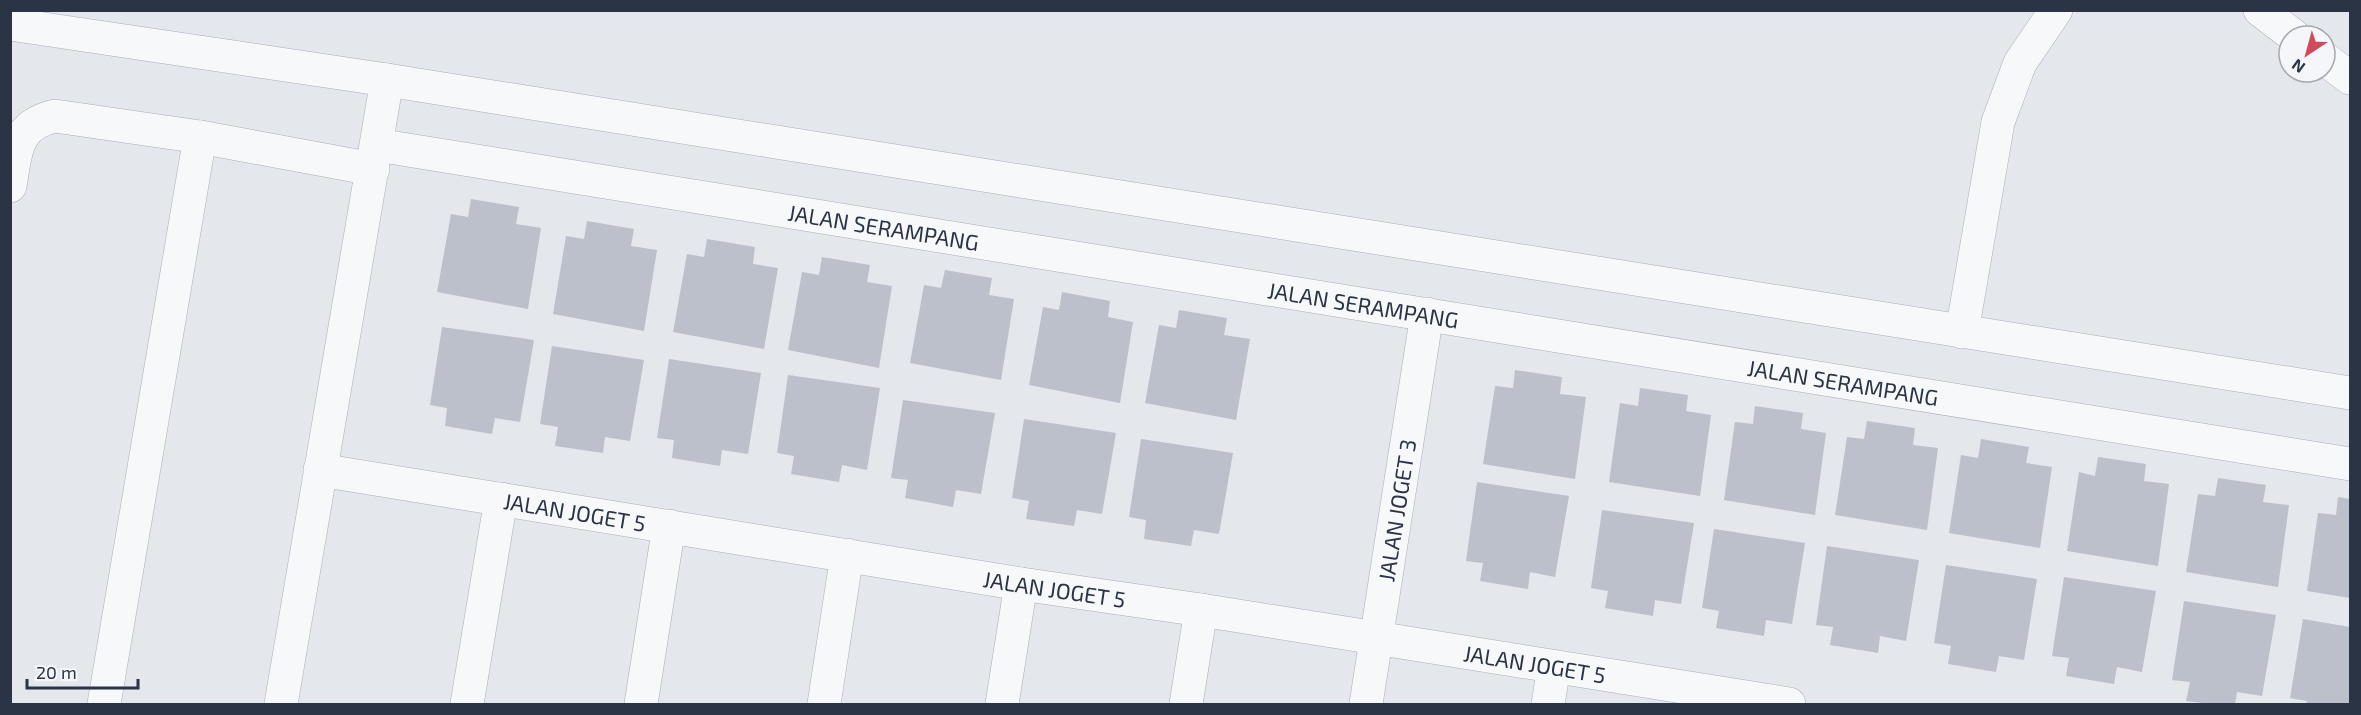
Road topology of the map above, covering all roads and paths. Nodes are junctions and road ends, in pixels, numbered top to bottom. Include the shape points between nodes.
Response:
1 (2056, 10) edge
2 (2260, 10) edge
3 (18, 20) edge
4 (2278, 24) edge
5 (2337, 68) edge
6 (2350, 78) edge
7 (387, 80) junction
8 (200, 137) junction
9 (375, 157) junction
10 (10, 186) edge
11 (1427, 314) junction
12 (1962, 332) junction
13 (2350, 393) edge
14 (2350, 464) edge
15 (320, 470) junction
16 (501, 499) junction
17 (669, 526) junction
18 (847, 555) junction
19 (1022, 584) junction
20 (1201, 610) junction
21 (1376, 638) junction
22 (1554, 667) junction
23 (1721, 699) edge
24 (104, 705) edge
25 (281, 705) edge
26 (467, 705) edge
27 (641, 705) edge
28 (824, 705) edge
29 (1002, 705) edge
30 (1186, 705) edge
31 (1366, 705) edge
32 (1548, 705) edge
33 (1789, 705) edge

1 - 12 street via 2020,63 1998,122
2 - 4 street
3 - 7 street
5 - 6 street
7 - 9 street
7 - 12 street
8 - 9 street, JALAN SERAMPANG
8 - 10 street, JALAN SERAMPANG via 55,116 39,119 17,145
8 - 24 street
9 - 11 street, JALAN SERAMPANG
9 - 15 street
11 - 14 street, JALAN SERAMPANG
11 - 21 street, JALAN JOGET 3
12 - 13 street
15 - 16 street, JALAN JOGET 5
15 - 25 street
16 - 17 street, JALAN JOGET 5
16 - 26 street
17 - 18 street, JALAN JOGET 5
17 - 27 street
18 - 19 street, JALAN JOGET 5
18 - 28 street
19 - 20 street, JALAN JOGET 5
19 - 29 street
20 - 21 street, JALAN JOGET 5
20 - 30 street
21 - 22 street, JALAN JOGET 5
21 - 31 street, JALAN JOGET 3
22 - 23 street, JALAN JOGET 5
22 - 32 street
23 - 33 street, JALAN JOGET 5

